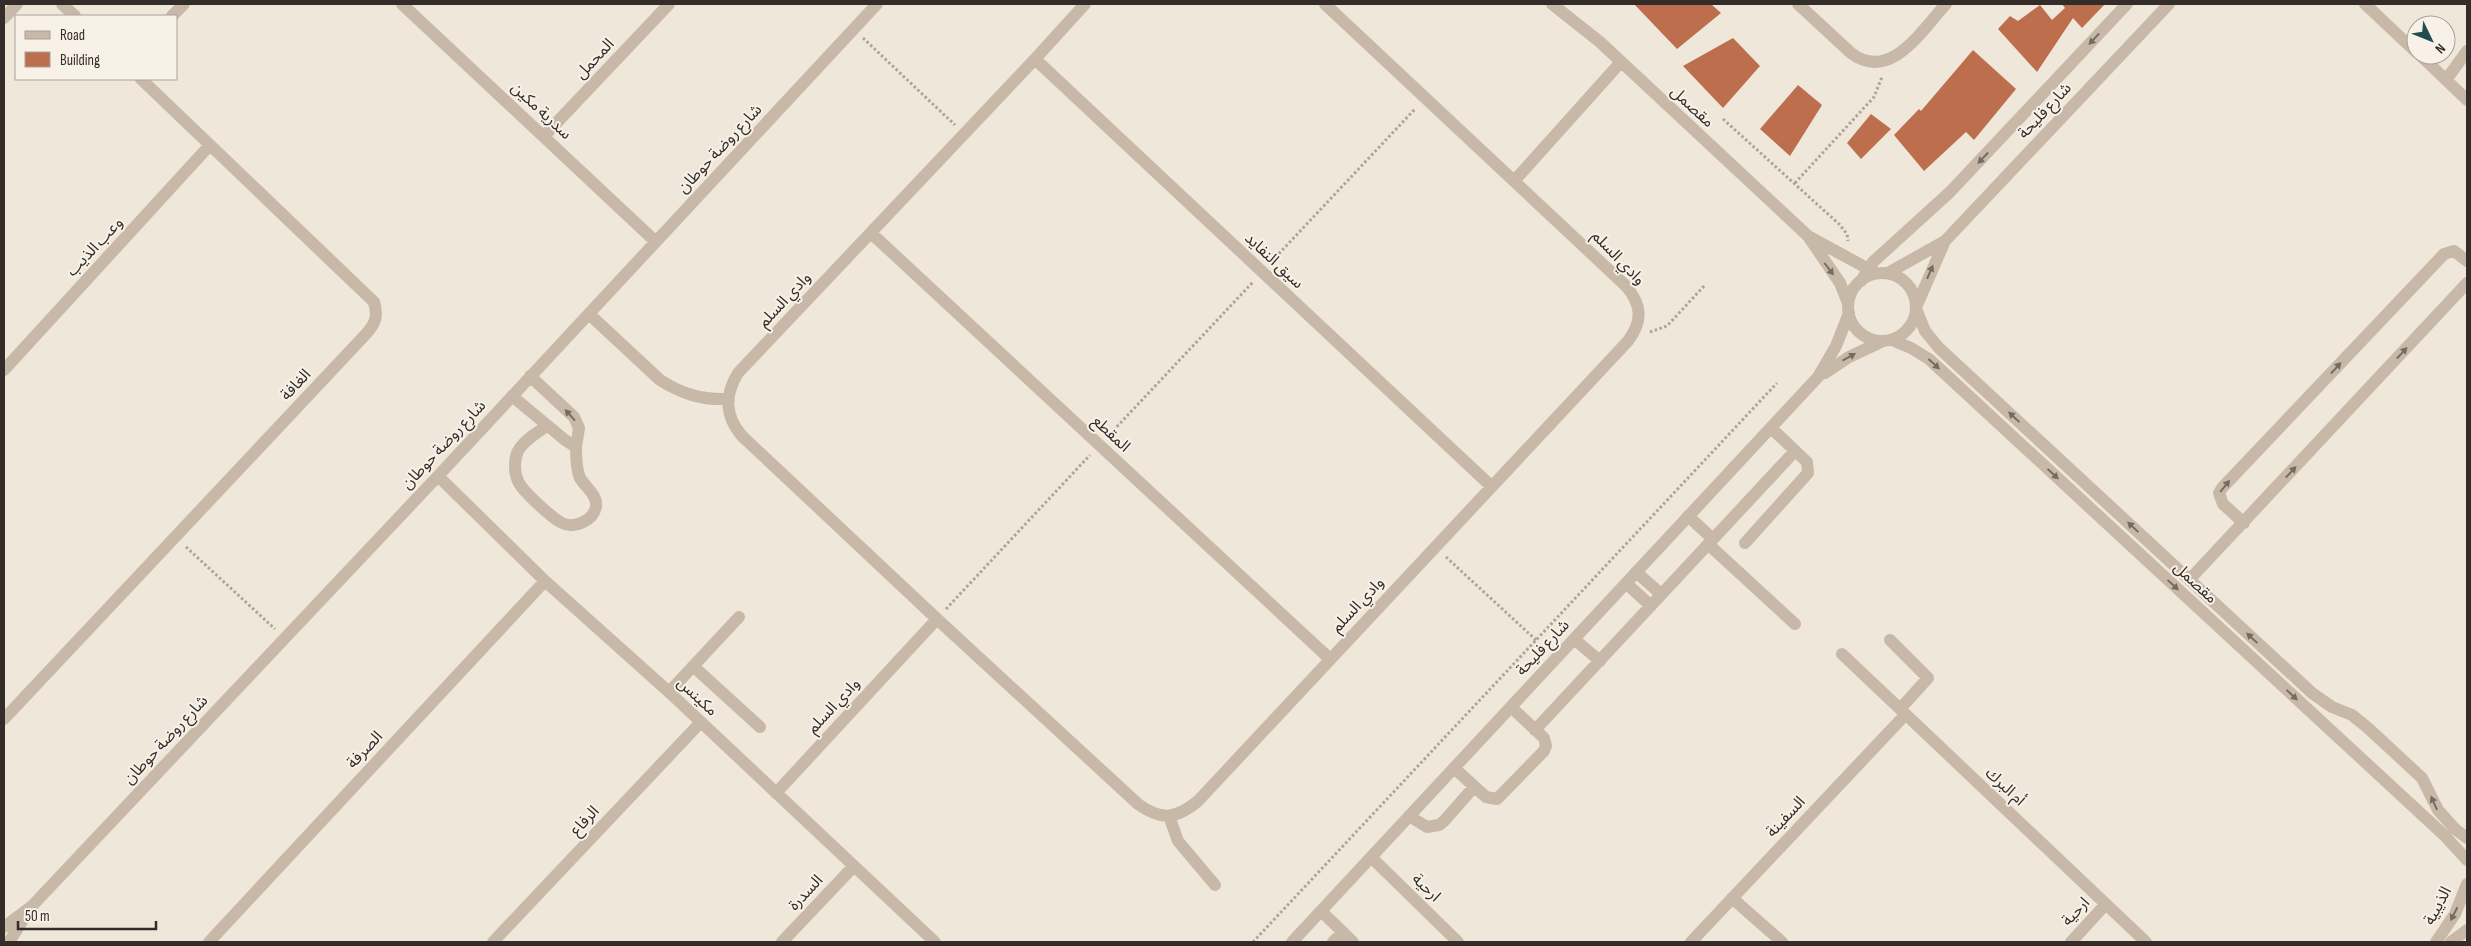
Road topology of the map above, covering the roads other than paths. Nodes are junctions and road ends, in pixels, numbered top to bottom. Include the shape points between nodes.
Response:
1 (16, 4) edge
2 (62, 4) edge
3 (184, 4) edge
4 (402, 4) edge
5 (670, 4) edge
6 (877, 4) edge
7 (1084, 4) edge
8 (1324, 4) edge
9 (1552, 4) edge
10 (1798, 4) edge
11 (1946, 4) edge
12 (2127, 4) edge
13 (2169, 4) edge
14 (2365, 4) edge
15 (74, 15) edge
16 (173, 15) edge
17 (4, 18) edge
18 (2406, 43) edge
19 (2467, 50) edge
20 (1035, 59) junction
21 (1620, 63) junction
22 (2430, 65) edge
23 (142, 80) edge
24 (2446, 80) junction
25 (2467, 100) edge
26 (544, 136) junction
27 (210, 145) junction
28 (1515, 180) junction
29 (871, 233) junction
30 (1808, 236) junction
31 (1945, 241) junction
32 (656, 242) junction
33 (2467, 261) edge
34 (1877, 272) junction
35 (2467, 283) edge
36 (1848, 308) junction
37 (1917, 308) junction
38 (589, 314) junction
39 (1887, 341) junction
40 (4, 370) edge
41 (530, 376) junction
42 (1818, 378) junction
43 (512, 396) junction
44 (727, 399) junction
45 (548, 426) junction
46 (1771, 428) junction
47 (576, 447) junction
48 (1795, 451) junction
49 (438, 476) junction
50 (1491, 486) junction
51 (1688, 516) junction
52 (2244, 523) junction
53 (1710, 542) junction
54 (1745, 544) dead end
55 (1636, 572) junction
56 (2190, 580) junction
57 (545, 581) junction
58 (1626, 583) junction
59 (1661, 594) junction
60 (1650, 606) junction
61 (739, 617) dead end
62 (937, 619) junction
63 (1795, 624) dead end
64 (1574, 639) junction
65 (1890, 640) dead end
66 (1842, 654) dead end
67 (1330, 659) junction
68 (1600, 660) junction
69 (693, 666) junction
70 (669, 692) junction
71 (1511, 707) junction
72 (1902, 712) junction
73 (4, 720) edge
74 (700, 723) junction
75 (760, 726) dead end
76 (1535, 730) junction
77 (1454, 768) junction
78 (1474, 787) junction
79 (776, 792) junction
80 (1169, 816) junction
81 (1409, 816) junction
82 (2467, 838) edge
83 (1371, 857) junction
84 (2467, 860) edge
85 (854, 866) junction
86 (2467, 884) edge
87 (1215, 885) dead end
88 (1732, 898) junction
89 (2106, 904) junction
90 (32, 906) junction
91 (1321, 911) junction
92 (4, 927) edge
93 (2467, 930) edge
94 (1343, 932) junction
95 (9, 942) edge
96 (209, 942) edge
97 (493, 942) edge
98 (782, 942) edge
99 (935, 942) edge
100 (1292, 942) edge
101 (1334, 942) edge
102 (1353, 942) edge
103 (1458, 942) edge
104 (1691, 942) edge
105 (1782, 942) edge
106 (2071, 942) edge
107 (2146, 942) edge
108 (2436, 942) edge
109 (2451, 942) edge

1 - 17 street
2 - 15 street
3 - 16 street
4 - 26 street, سدرية مكين
5 - 26 street, المحمل
6 - 32 street, شارع روضة حوطان
7 - 20 street, وادي السلم
8 - 28 street, وادي السلم
9 - 21 street, مقصمل via 1600,42
10 - 11 street via 1858,58 1882,63 1900,53
12 -> 34 street
13 - 31 street, شارع فليحة
14 - 18 street
19 - 24 street
20 - 29 street, وادي السلم
20 - 50 street, سيق النفايد
21 - 28 street
21 - 30 street, مقصمل
22 - 24 street
23 - 27 street, الغافة
24 - 25 street
26 - 32 street, سدرية مكين
27 - 40 street, وعب الذيب
27 - 73 street, الغافة via 374,302 377,313 374,325
28 - 50 street, وادي السلم via 1634,295 1640,319 1636,331
29 - 44 street, وادي السلم via 738,373
29 - 67 street, المقطع
30 - 34 street, مقصمل
30 -> 36 street, مقصمل via 1840,283
31 - 34 street, شارع فليحة
37 -> 31 street, شارع فليحة
32 - 38 street, شارع روضة حوطان
52 -> 33 street via 2223,504 2222,488 2444,254 2454,251
34 - 36 street via 1861,280 1850,295
34 - 37 street via 1897,276 1911,287
52 -> 35 street
36 - 39 street via 1852,322 1864,336
36 - 42 street, شارع فليحة via 1836,346
37 - 39 street via 1908,329
56 -> 37 street, مقصمل via 1939,348 1925,332
38 - 41 street, شارع روضة حوطان
38 - 44 street via 672,388 699,397
42 -> 39 street, شارع فليحة via 1849,357
39 -> 84 street, مقصمل via 1912,348 1928,359 2444,834
41 - 43 street, شارع روضة حوطان
47 -> 41 street via 579,428 574,418
42 - 46 street, شارع فليحة
43 - 45 street
43 - 49 street, شارع روضة حوطان
44 - 62 street via 733,425 742,436
45 - 47 street
45 - 47 street via 518,450 515,467 518,482 562,523 576,526 589,519 597,504 580,477
46 - 48 street
46 - 51 street, شارع فليحة
48 - 53 street
48 - 54 street via 1809,466 1807,476
49 - 57 street, مكينس
49 - 90 street, شارع روضة حوطان
50 - 67 street, وادي السلم
51 - 53 street
51 - 55 street, شارع فليحة
52 - 56 street
53 - 59 street
53 - 63 street
55 - 58 street, شارع فليحة
55 - 59 street
82 -> 56 street, مقصمل via 2438,810 2422,778 2375,734 2352,715 2332,708 2312,694
57 - 70 street, مكينس
57 - 96 street, الصرفة
58 - 60 street
58 - 64 street, شارع فليحة
59 - 60 street
60 - 68 street
61 - 69 street
62 - 79 street, وادي السلم
62 - 80 street via 1138,804 1152,814
64 - 68 street
64 - 71 street, شارع فليحة
65 - 72 street, السفينة via 1928,678
66 - 72 street, أم البرك
67 - 80 street, وادي السلم via 1198,801 1185,812
68 - 76 street
69 - 70 street
69 - 75 street
70 - 74 street, مكينس
71 - 76 street
71 - 77 street, شارع فليحة
72 - 88 street, السفينة
72 - 89 street, أم البرك
74 - 79 street, مكينس
74 - 97 street, الرفاع
76 - 78 street via 1546,742 1544,750 1500,797 1490,799
77 - 78 street
77 - 81 street, شارع فليحة
78 - 81 street via 1439,825 1427,826
79 - 85 street, مكينس
80 - 87 street via 1178,840
81 - 83 street, شارع فليحة
83 - 91 street, شارع فليحة
83 - 103 street, ارحية
85 - 98 street, السدرة
85 - 99 street, مكينس
86 -> 108 street, الذيبية via 2455,914
88 - 104 street, السفينة
88 - 105 street
89 - 106 street, ارحية
89 - 107 street, أم البرك
90 - 92 street, شارع روضة حوطان
90 - 95 street, شارع روضة حوطان
91 - 94 street
91 - 100 street, شارع فليحة
93 - 109 street, الذيبية
94 - 101 street
94 - 102 street

